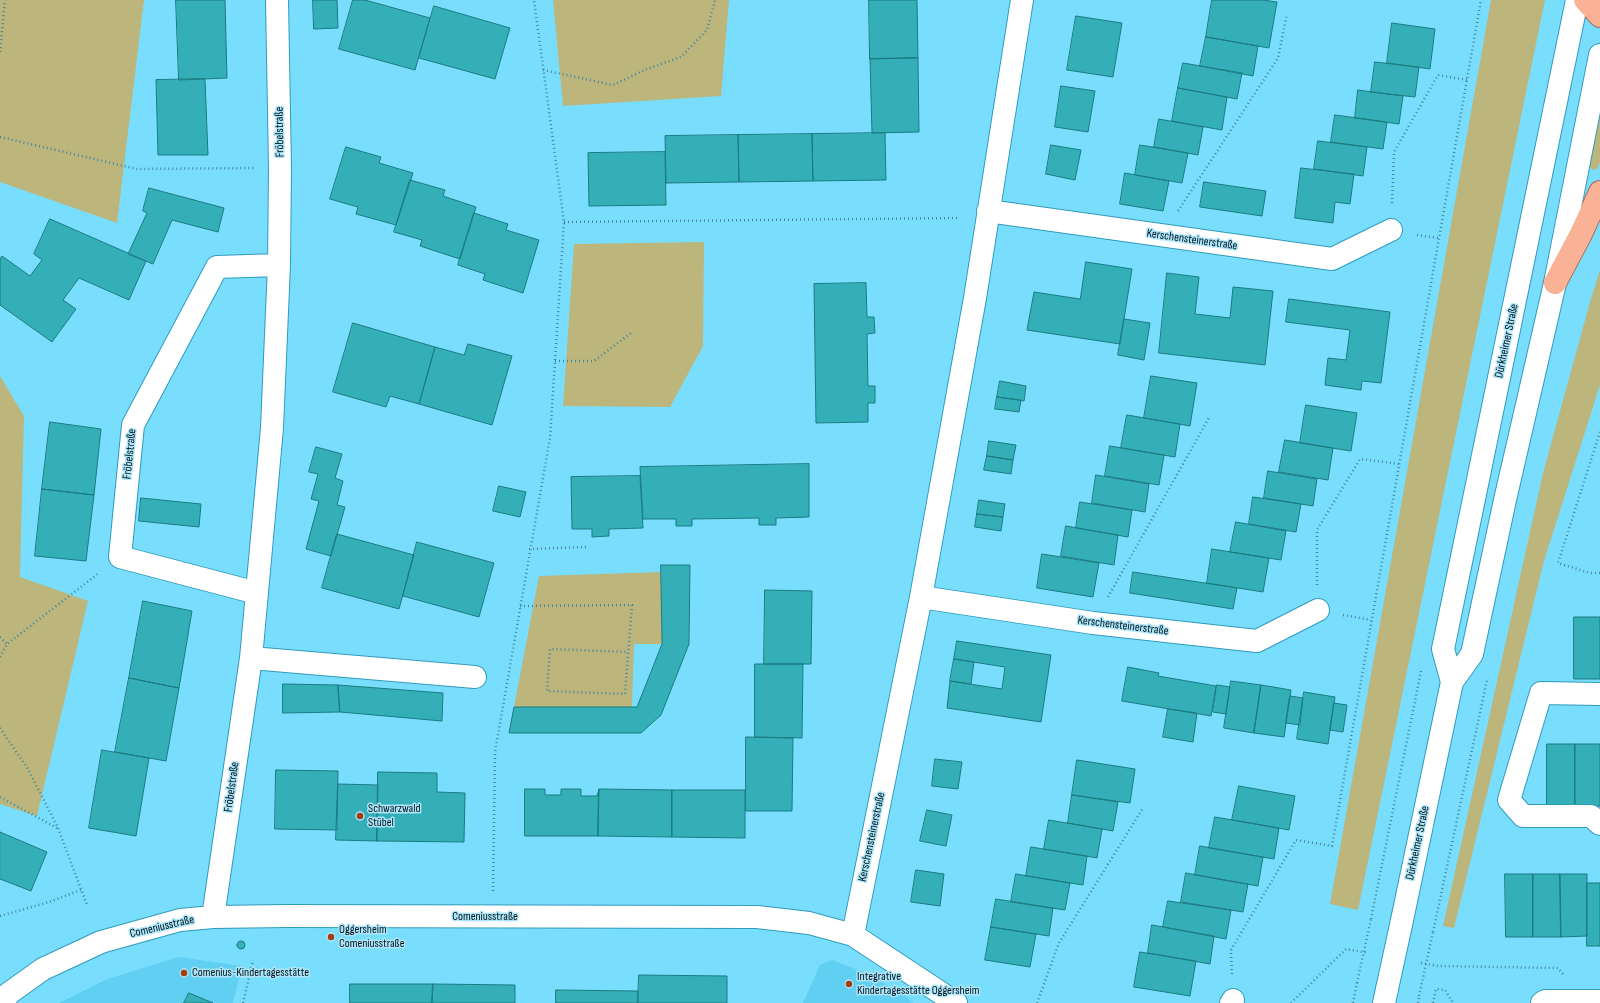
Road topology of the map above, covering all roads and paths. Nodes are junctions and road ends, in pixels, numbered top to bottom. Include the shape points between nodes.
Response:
1 (5, 0) edge
2 (277, 0) edge
3 (534, 0) edge
4 (715, 0) edge
5 (1022, 0) edge
6 (1481, 0) edge
7 (1577, 0) edge
8 (1585, 0) edge
9 (1287, 14) dead end
10 (1600, 16) edge
11 (0, 52) edge
12 (1600, 55) edge
13 (543, 70) junction
14 (1467, 80) junction
15 (0, 137) edge
16 (280, 168) junction
17 (1600, 192) edge
18 (987, 214) junction
19 (564, 222) junction
20 (1391, 230) joint
21 (1162, 236) junction
22 (279, 265) junction
23 (1555, 283) junction
24 (631, 333) dead end
25 (555, 361) junction
26 (1210, 416) dead end
27 (1600, 432) edge
28 (1400, 464) junction
29 (586, 548) dead end
30 (529, 549) junction
31 (120, 557) junction
32 (1600, 572) edge
33 (257, 593) junction
34 (921, 597) junction
35 (520, 606) junction
36 (1318, 610) joint
37 (1094, 623) junction
38 (0, 637) edge
39 (7, 644) junction
40 (628, 652) junction
41 (0, 657) edge
42 (251, 658) junction
43 (475, 677) dead end
44 (1452, 682) junction
45 (1600, 694) edge
46 (0, 728) edge
47 (0, 797) edge
48 (1143, 808) dead end
49 (1600, 824) edge
50 (58, 828) junction
51 (81, 890) junction
52 (493, 894) dead end
53 (87, 905) dead end
54 (0, 916) edge
55 (213, 916) junction
56 (1371, 919) dead end
57 (1433, 932) dead end
58 (853, 935) junction
59 (1346, 949) dead end
60 (253, 960) dead end
61 (1438, 966) dead end
62 (1558, 968) dead end
63 (1386, 996) edge
64 (4, 997) edge
65 (1232, 1001) edge
66 (1600, 1001) edge
67 (243, 1003) edge
68 (956, 1003) edge
69 (1037, 1003) edge
70 (1292, 1003) edge
71 (1353, 1003) edge
72 (1418, 1003) edge
73 (1433, 1003) edge
74 (1453, 1003) edge
75 (1542, 1003) edge

1 - 11 path
2 - 16 street, Fröbelstraße
3 - 13 path
4 - 13 path via 707,30 681,57 613,85
5 - 18 street, Kerschensteinerstraße
6 - 14 path
7 - 44 street, Dürkheimer Straße via 1443,649
8 - 10 highway
9 - 21 path via 1278,58
12 - 23 street, Dürkheimer Straße
13 - 19 path
14 - 20 path via 1438,75 1394,152
14 - 28 path
15 - 16 path via 137,169
16 - 22 street, Fröbelstraße
17 - 23 highway
18 - 19 path
18 - 21 street, Kerschensteinerstraße
18 - 34 street, Kerschensteinerstraße via 975,298
19 - 25 path
20 - 21 street, Kerschensteinerstraße via 1332,259
22 - 31 street, Fröbelstraße via 218,267 132,425
22 - 33 street, Fröbelstraße via 272,428
23 - 44 street, Dürkheimer Straße via 1472,654
24 - 25 path via 594,361
25 - 30 path via 550,438
26 - 37 path
27 - 32 path via 1558,563 1590,572
28 - 36 path via 1360,460 1317,530
28 - 65 path via 1332,846 1296,840 1231,950
29 - 30 path
30 - 35 path
31 - 33 street
31 - 39 path
33 - 42 street, Fröbelstraße
34 - 37 street, Kerschensteinerstraße
34 - 58 street, Kerschensteinerstraße
35 - 40 path via 632,605
35 - 52 path via 495,752
36 - 37 street, Kerschensteinerstraße via 1257,640
38 - 39 path
39 - 41 path
40 - 40 path via 625,694 547,691 550,649
42 - 43 street
42 - 55 street, Fröbelstraße
44 - 63 street, Dürkheimer Straße, bridge
45 - 49 street via 1541,693 1509,800 1523,816 1591,816
46 - 50 path via 28,769
47 - 50 path
48 - 69 path via 1059,943
50 - 51 path
51 - 53 path
51 - 54 path
55 - 58 street, Comeniusstraße via 757,917 809,923
55 - 64 street, Comeniusstraße via 180,920 101,942 43,969
56 - 71 path, bridge
57 - 72 path, bridge
58 - 68 street, Comeniusstraße
59 - 70 path
60 - 67 path
61 - 62 path
66 - 75 street
73 - 74 path via 1436,990 1445,990

